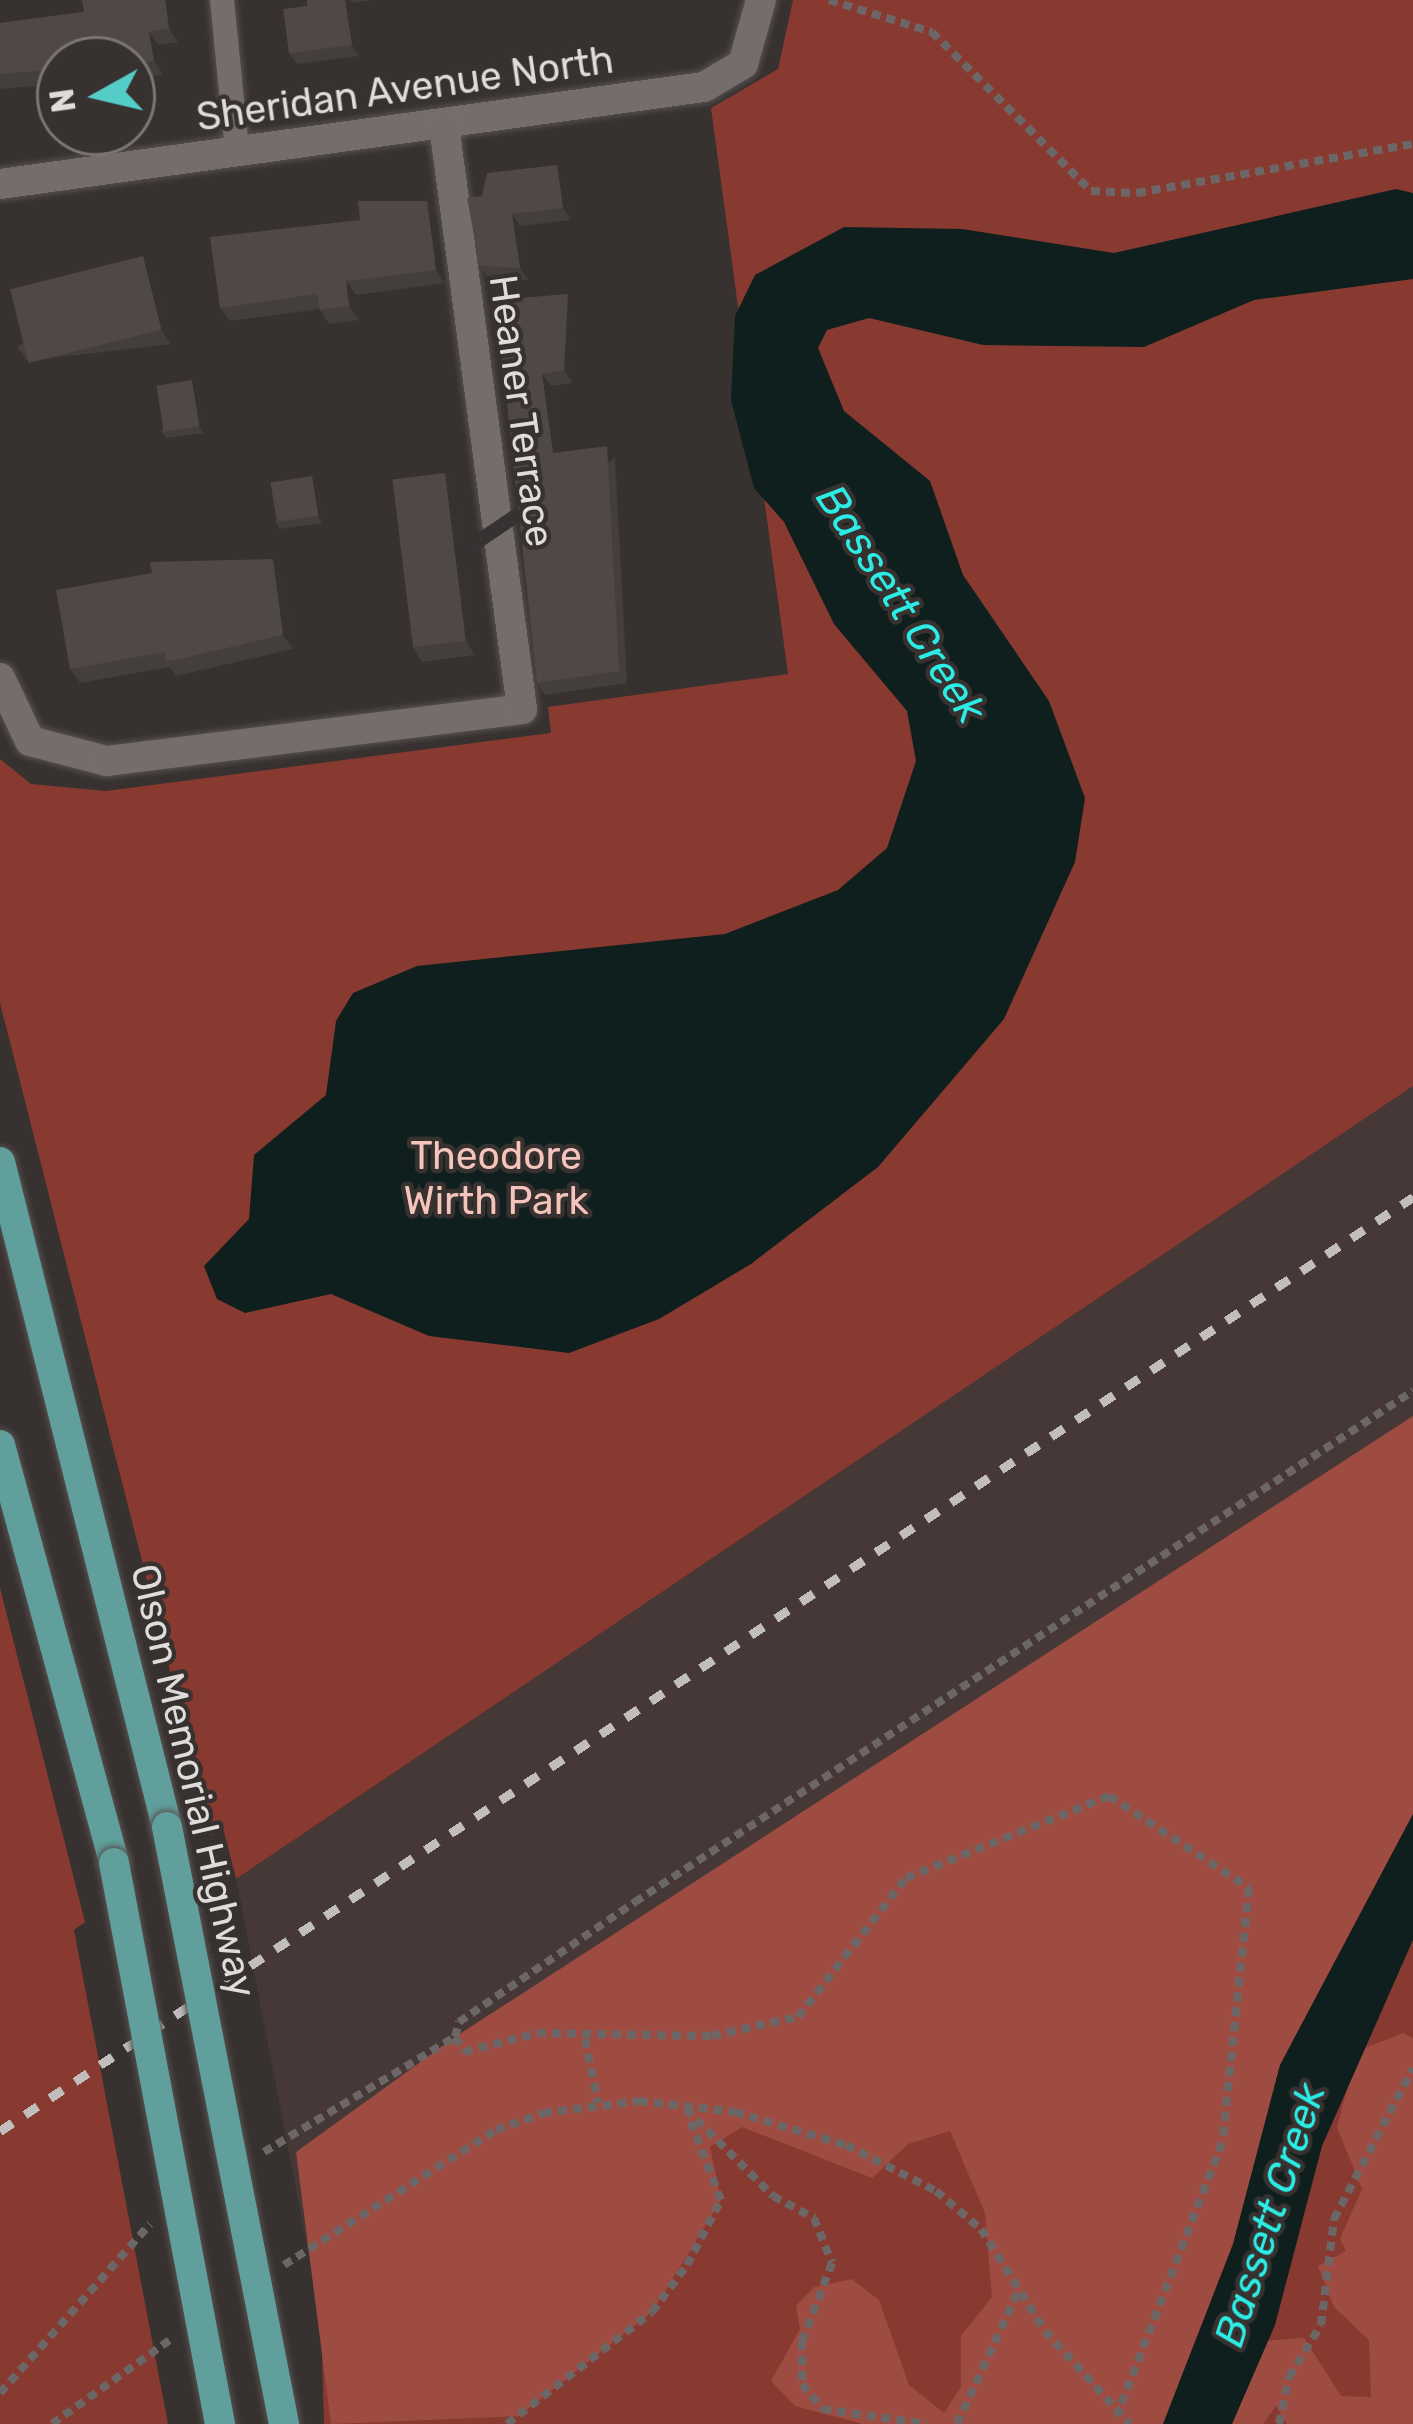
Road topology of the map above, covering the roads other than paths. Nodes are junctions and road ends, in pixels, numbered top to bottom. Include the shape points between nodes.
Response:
1 (222, 0) edge
2 (761, 0) edge
3 (443, 124) junction
4 (237, 150) junction
5 (0, 184) edge
6 (0, 678) edge
7 (0, 1162) edge
8 (0, 1445) edge
9 (220, 2424) edge
10 (284, 2424) edge

1 - 4 lane
2 - 3 street, Sheridan Avenue North via 742,64 704,88
3 - 4 street, Sheridan Avenue North
3 - 6 street, Heaner Terrace via 522,709 107,761 30,741
4 - 5 street, Sheridan Avenue North
7 - 10 main road, Olson Memorial Highway, bridge via 167,1827
8 - 9 main road, bridge via 114,1863

